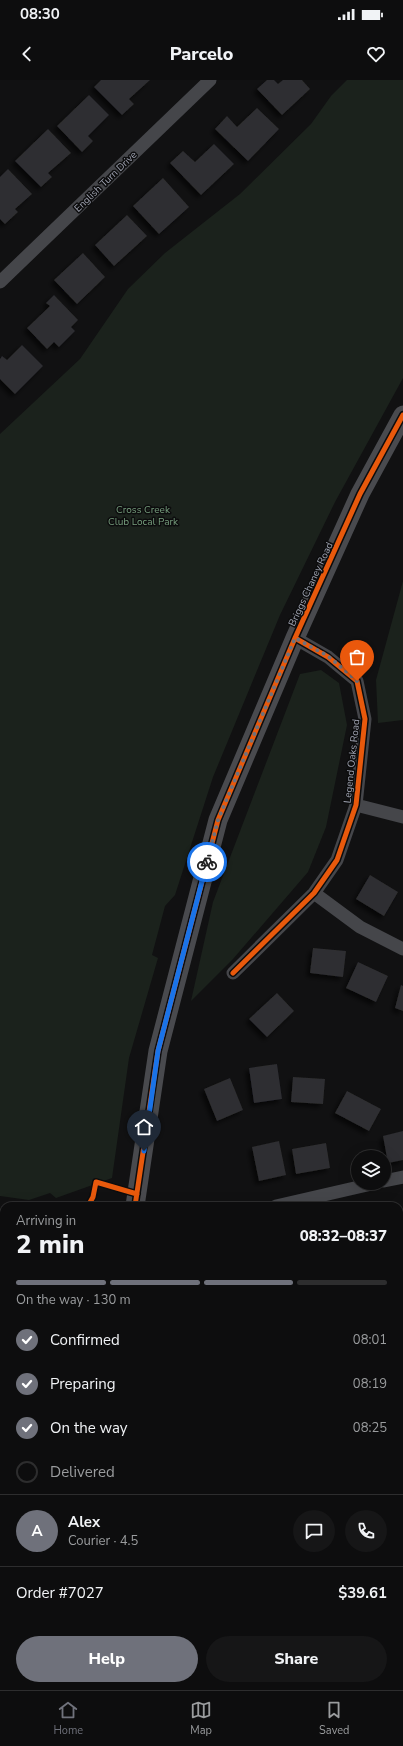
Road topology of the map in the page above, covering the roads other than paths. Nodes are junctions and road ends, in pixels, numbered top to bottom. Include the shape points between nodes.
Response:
1 (210, 80) edge
2 (0, 282) edge
3 (403, 415) edge
4 (295, 638) junction
5 (356, 805) junction
6 (403, 817) edge
7 (314, 893) junction
8 (403, 949) edge
9 (233, 973) dead end
10 (403, 1177) edge
11 (391, 1180) edge
12 (351, 1189) edge
13 (136, 1202) edge
14 (293, 1202) edge

1 - 2 street, English Turn Drive
3 - 4 main road, Briggs Chaney Road via 360,494
4 - 5 street, Legend Oaks Road via 328,656 357,681 365,719
4 - 13 main road, Briggs Chaney Road via 218,820 158,1051
5 - 6 street
5 - 7 street, Legend Oaks Road via 337,860
7 - 8 street via 360,927
7 - 9 street, Legend Oaks Road
10 - 11 street
12 - 14 street

